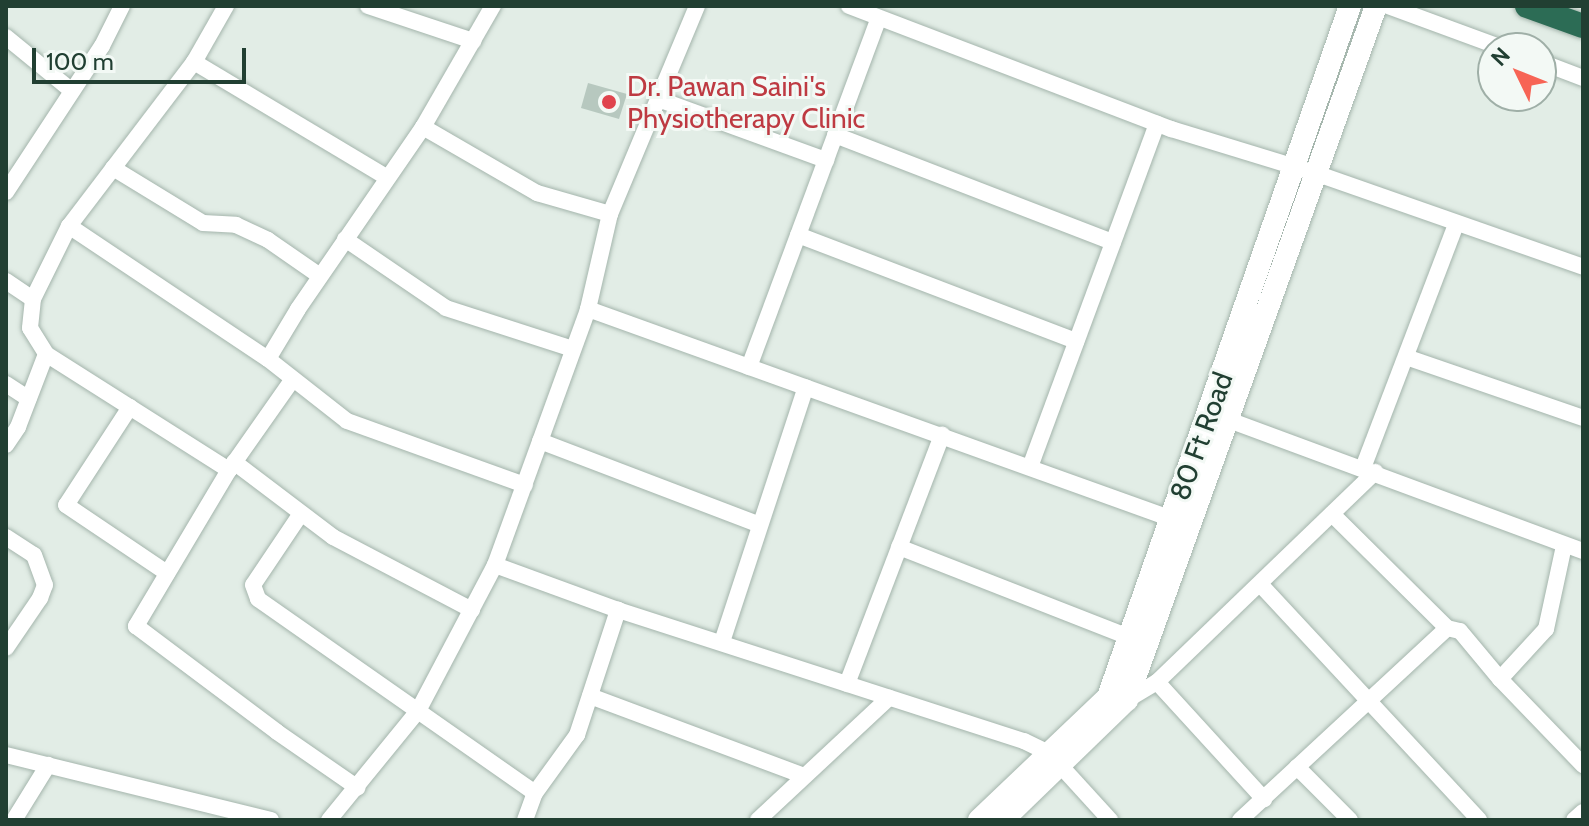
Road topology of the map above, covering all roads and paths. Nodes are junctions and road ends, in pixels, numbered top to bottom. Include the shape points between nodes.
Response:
1 (226, 6) edge
2 (368, 6) edge
3 (493, 6) edge
4 (697, 6) edge
5 (849, 6) edge
6 (1350, 6) edge
7 (1527, 6) edge
8 (1377, 7) edge
9 (117, 8) edge
10 (879, 18) junction
11 (1583, 26) edge
12 (6, 37) edge
13 (1477, 40) edge
14 (473, 41) junction
15 (194, 62) junction
16 (1557, 68) edge
17 (1583, 78) edge
18 (72, 91) junction
19 (658, 99) junction
20 (1157, 124) junction
21 (423, 127) junction
22 (835, 135) junction
23 (826, 160) junction
24 (1296, 167) junction
25 (113, 168) junction
26 (1318, 174) junction
27 (386, 177) junction
28 (9, 182) edge
29 (610, 214) junction
30 (1456, 224) junction
31 (69, 226) junction
32 (798, 235) junction
33 (345, 239) junction
34 (1113, 242) junction
35 (1583, 267) edge
36 (320, 276) junction
37 (6, 281) edge
38 (33, 299) junction
39 (588, 309) junction
40 (1076, 341) junction
41 (573, 349) junction
42 (46, 354) junction
43 (1406, 357) junction
44 (268, 359) junction
45 (749, 367) junction
46 (293, 379) junction
47 (6, 384) edge
48 (806, 387) junction
49 (29, 399) junction
50 (130, 407) junction
51 (1218, 417) junction
52 (1583, 418) edge
53 (942, 435) junction
54 (540, 441) junction
55 (6, 445) edge
56 (231, 466) junction
57 (1030, 467) junction
58 (1369, 470) junction
59 (525, 485) junction
60 (1332, 514) junction
61 (300, 515) junction
62 (1172, 519) junction
63 (760, 525) junction
64 (6, 537) edge
65 (1564, 546) junction
66 (899, 547) junction
67 (1583, 551) edge
68 (495, 565) junction
69 (167, 573) junction
70 (1260, 584) junction
71 (472, 610) junction
72 (618, 610) junction
73 (1447, 628) junction
74 (1129, 637) junction
75 (722, 642) junction
76 (6, 648) edge
77 (1500, 679) junction
78 (1157, 682) junction
79 (847, 684) junction
80 (590, 696) junction
81 (889, 698) junction
82 (1127, 700) junction
83 (1368, 701) junction
84 (418, 711) junction
85 (6, 755) edge
86 (1055, 760) junction
87 (48, 765) junction
88 (1583, 765) edge
89 (1297, 767) junction
90 (804, 776) junction
91 (358, 788) junction
92 (535, 793) junction
93 (1264, 799) junction
94 (1583, 812) edge
95 (21, 817) edge
96 (271, 820) edge
97 (329, 820) edge
98 (525, 820) edge
99 (758, 820) edge
100 (979, 820) edge
101 (1003, 820) edge
102 (1110, 820) edge
103 (1240, 820) edge
104 (1350, 820) edge
105 (1479, 820) edge
106 (1574, 820) edge

1 - 15 street
2 - 14 street
3 - 14 street
4 - 19 street
5 - 10 street
6 - 24 main road, 80 Ft Road
7 - 11 highway
8 - 13 street
8 - 26 main road, 80 Ft Road
9 - 18 street via 102,46
10 - 20 street
10 - 22 street
12 - 18 street
14 - 21 street
15 - 25 street
15 - 27 street
16 - 17 street
18 - 28 street
19 - 23 street
19 - 29 street
20 - 24 street
20 - 34 street
21 - 27 street
21 - 29 street via 537,193
22 - 23 street
22 - 34 street
23 - 32 street
24 - 26 street
24 - 51 main road, 80 Ft Road
25 - 31 street
25 - 36 street via 203,223 236,225 268,240
26 - 30 street
26 - 51 main road, 80 Ft Road
27 - 33 street
29 - 39 street
30 - 35 street
30 - 43 street
31 - 38 street
31 - 44 street
32 - 40 street
32 - 45 street
33 - 36 street
33 - 41 street via 446,308
34 - 40 street
36 - 44 street
37 - 38 street
38 - 42 street via 30,328
39 - 41 street
39 - 45 street
40 - 57 street
41 - 54 street
42 - 49 street
42 - 50 street
43 - 52 street
43 - 58 street
44 - 46 street
45 - 48 street
46 - 56 street
46 - 59 street via 347,421
47 - 49 street
48 - 53 street
48 - 63 street
49 - 55 street
50 - 56 street
50 - 69 street via 66,505
51 - 58 street
51 - 62 main road, 80 Ft Road
51 - 82 main road, 80 Ft Road
53 - 57 street
53 - 66 street
54 - 59 street
54 - 63 street
56 - 61 street
56 - 69 street
57 - 62 street
58 - 60 street
58 - 65 street
59 - 68 street
60 - 70 street
60 - 73 street
61 - 71 street
61 - 84 street via 253,585 254,593
62 - 74 main road, 80 Ft Road
63 - 75 street
64 - 76 street via 34,555 45,585
65 - 67 street
65 - 77 street via 1546,629
66 - 74 street
66 - 79 street
68 - 71 street
68 - 72 street
69 - 91 street via 136,626
70 - 78 street
70 - 83 street
71 - 84 street
72 - 75 street
72 - 80 street
73 - 77 street via 1460,631
73 - 83 street
74 - 86 main road, 80 Ft Road via 1108,697
75 - 79 street
77 - 88 street
78 - 82 street
78 - 93 street
79 - 81 street
80 - 90 street
80 - 92 street via 577,735
81 - 86 street via 1024,741
81 - 90 street
82 - 86 main road, 80 Ft Road
83 - 89 street
83 - 105 street
84 - 91 street
84 - 92 street
85 - 87 street
86 - 100 main road, 80 Ft Road
86 - 101 main road, 80 Ft Road
86 - 102 street
87 - 95 street
87 - 96 street
89 - 93 street
89 - 104 street
90 - 99 street
91 - 97 street
92 - 98 street
93 - 103 street
94 - 106 street

